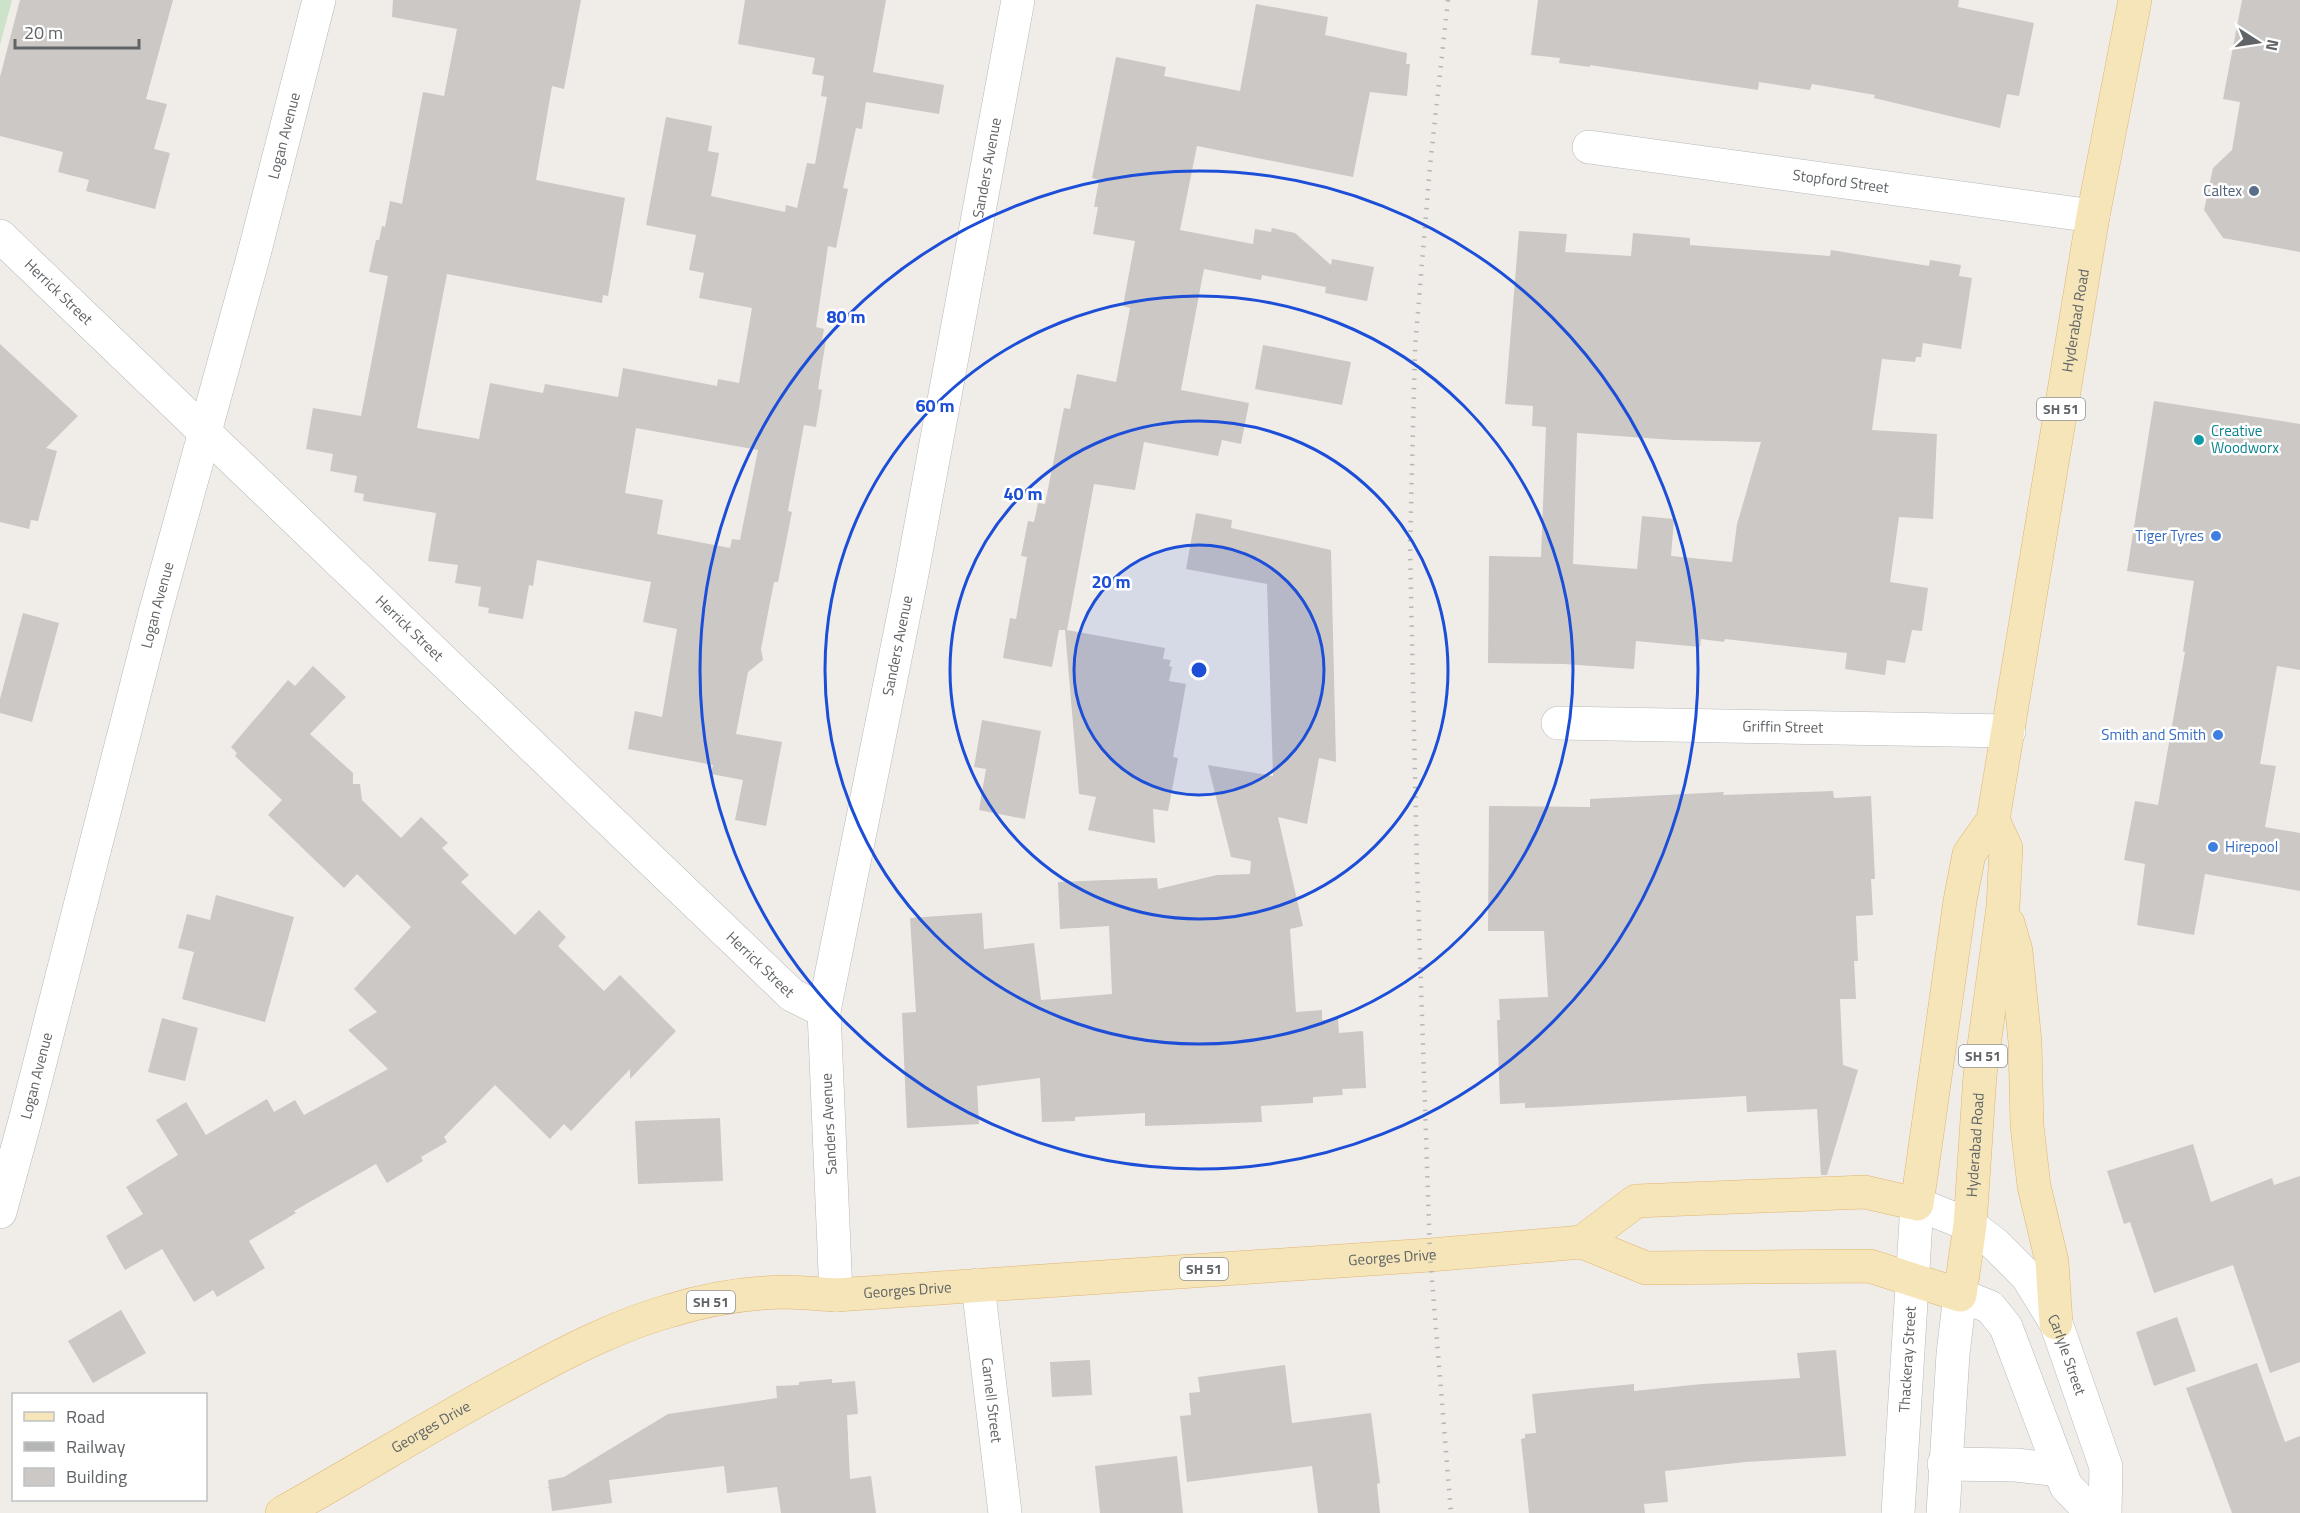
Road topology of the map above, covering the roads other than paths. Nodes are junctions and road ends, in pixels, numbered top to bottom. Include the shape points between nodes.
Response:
1 (319, 0) edge
2 (1018, 0) edge
3 (2135, 0) edge
4 (1589, 147) dead end
5 (2093, 216) junction
6 (0, 236) edge
7 (204, 433) junction
8 (1558, 723) dead end
9 (2009, 731) junction
10 (1993, 820) junction
11 (2002, 907) junction
12 (824, 1011) junction
13 (1917, 1204) junction
14 (0, 1212) edge
15 (1970, 1225) junction
16 (1582, 1242) junction
17 (1912, 1281) junction
18 (978, 1286) junction
19 (836, 1295) junction
20 (1960, 1295) junction
21 (2056, 1323) junction
22 (1944, 1464) junction
23 (2060, 1470) junction
24 (282, 1513) edge
25 (1005, 1513) edge
26 (1898, 1513) edge
27 (1943, 1513) edge
28 (2092, 1513) edge
29 (2105, 1513) edge

1 - 7 street, Logan Avenue
2 - 12 street, Sanders Avenue via 911,579
3 - 5 main road, Hyderabad Road / SH 51
4 - 5 street, Stopford Street
5 - 9 main road, Hyderabad Road / SH 51
6 - 7 street, Herrick Street
7 - 12 street, Herrick Street via 792,995
7 - 14 street, Logan Avenue
8 - 9 street, Griffin Street
9 - 10 main road, Hyderabad Road / SH 51
10 - 11 main road, Hyderabad Road / SH 51 via 2007,848
10 - 13 main road, Hyderabad Road / SH 51 via 1969,854
11 - 15 main road, Hyderabad Road / SH 51 via 1980,1075
11 - 21 main road via 2016,951 2025,1042 2027,1126 2034,1186 2052,1262
12 - 19 street, Sanders Avenue
13 - 15 street
13 - 16 main road via 1865,1192 1636,1201
13 - 17 street, Thackeray Street
15 - 20 main road, Hyderabad Road / SH 51
15 - 21 street, Carlyle Street via 2027,1276
16 - 17 main road, Georges Drive / SH 51 via 1646,1268 1870,1266
16 - 18 main road, Georges Drive / SH 51
17 - 20 main road, SH 51
17 - 26 street, Thackeray Street
18 - 19 main road, Georges Drive / SH 51
18 - 25 street, Carnell Street
19 - 24 main road, Georges Drive / SH 51 via 780,1292 724,1299 669,1311 610,1333 464,1406
20 - 22 street
20 - 23 street via 1990,1307 2006,1327
21 - 29 street, Carlyle Street via 2106,1467
22 - 23 street
22 - 27 street
23 - 28 street via 2066,1486

